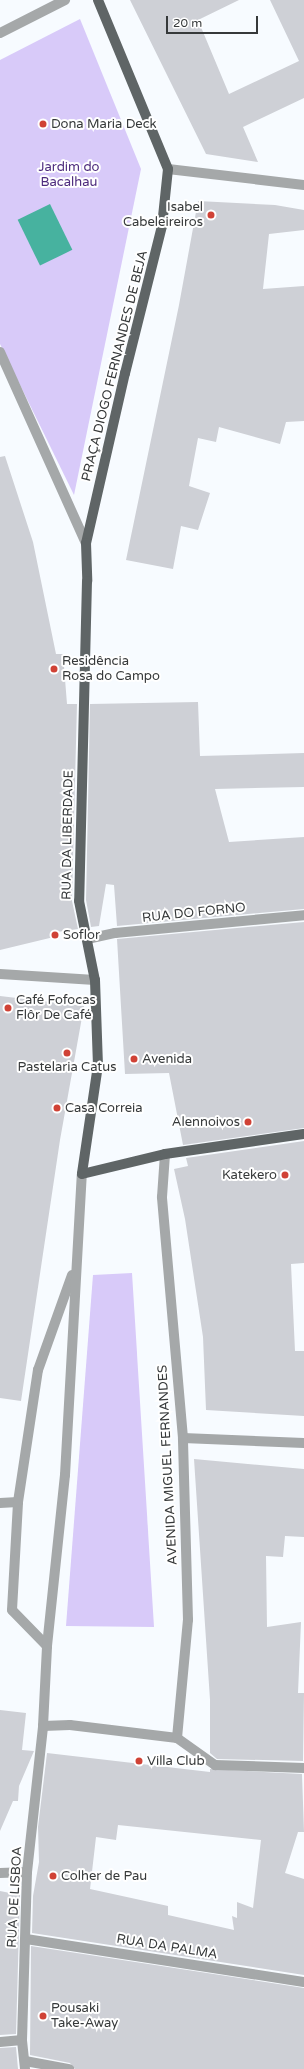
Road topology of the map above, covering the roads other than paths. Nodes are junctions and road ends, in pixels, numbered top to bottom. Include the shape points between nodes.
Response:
1 (64, 0) edge
2 (98, 0) edge
3 (0, 33) edge
4 (168, 169) junction
5 (304, 185) edge
6 (0, 352) edge
7 (86, 543) junction
8 (304, 915) edge
9 (87, 939) junction
10 (0, 974) edge
11 (95, 980) junction
12 (304, 1134) edge
13 (165, 1154) junction
14 (82, 1174) junction
15 (76, 1265) junction
16 (183, 1438) junction
17 (304, 1442) edge
18 (18, 1502) junction
19 (0, 1503) edge
20 (47, 1646) junction
21 (43, 1726) junction
22 (177, 1738) junction
23 (304, 1768) edge
24 (27, 1872) junction
25 (0, 1873) edge
26 (26, 1938) junction
27 (304, 1982) edge
28 (22, 2040) junction
29 (0, 2042) edge
30 (25, 2065) edge
31 (69, 2069) edge

1 - 3 street
2 - 4 main road, PRAÇA DIOGO FERNANDES DE BEJA
4 - 5 street
4 - 7 main road, PRAÇA DIOGO FERNANDES DE BEJA via 162,226
6 - 7 street
7 - 9 main road, RUA DA LIBERDADE via 79,901
8 - 9 street, RUA DO FORNO
9 - 11 main road, RUA DA LIBERDADE
10 - 11 street
11 - 14 main road, RUA DA LIBERDADE via 98,1065
12 - 13 main road
13 - 14 main road
13 - 16 street, AVENIDA MIGUEL FERNANDES via 162,1197
14 - 15 street
15 - 18 street via 38,1370
15 - 20 street via 65,1474
16 - 17 street
16 - 22 street, AVENIDA MIGUEL FERNANDES via 188,1620
18 - 19 street
18 - 20 street via 12,1610
20 - 21 street
21 - 22 street via 70,1725
21 - 24 street, RUA DE LISBOA
22 - 23 street via 215,1765
24 - 25 street
24 - 26 street, RUA DE LISBOA
26 - 27 street, RUA DA PALMA
26 - 28 street, RUA DE LISBOA
28 - 29 street
28 - 30 street, RUA DE LISBOA
30 - 31 street

